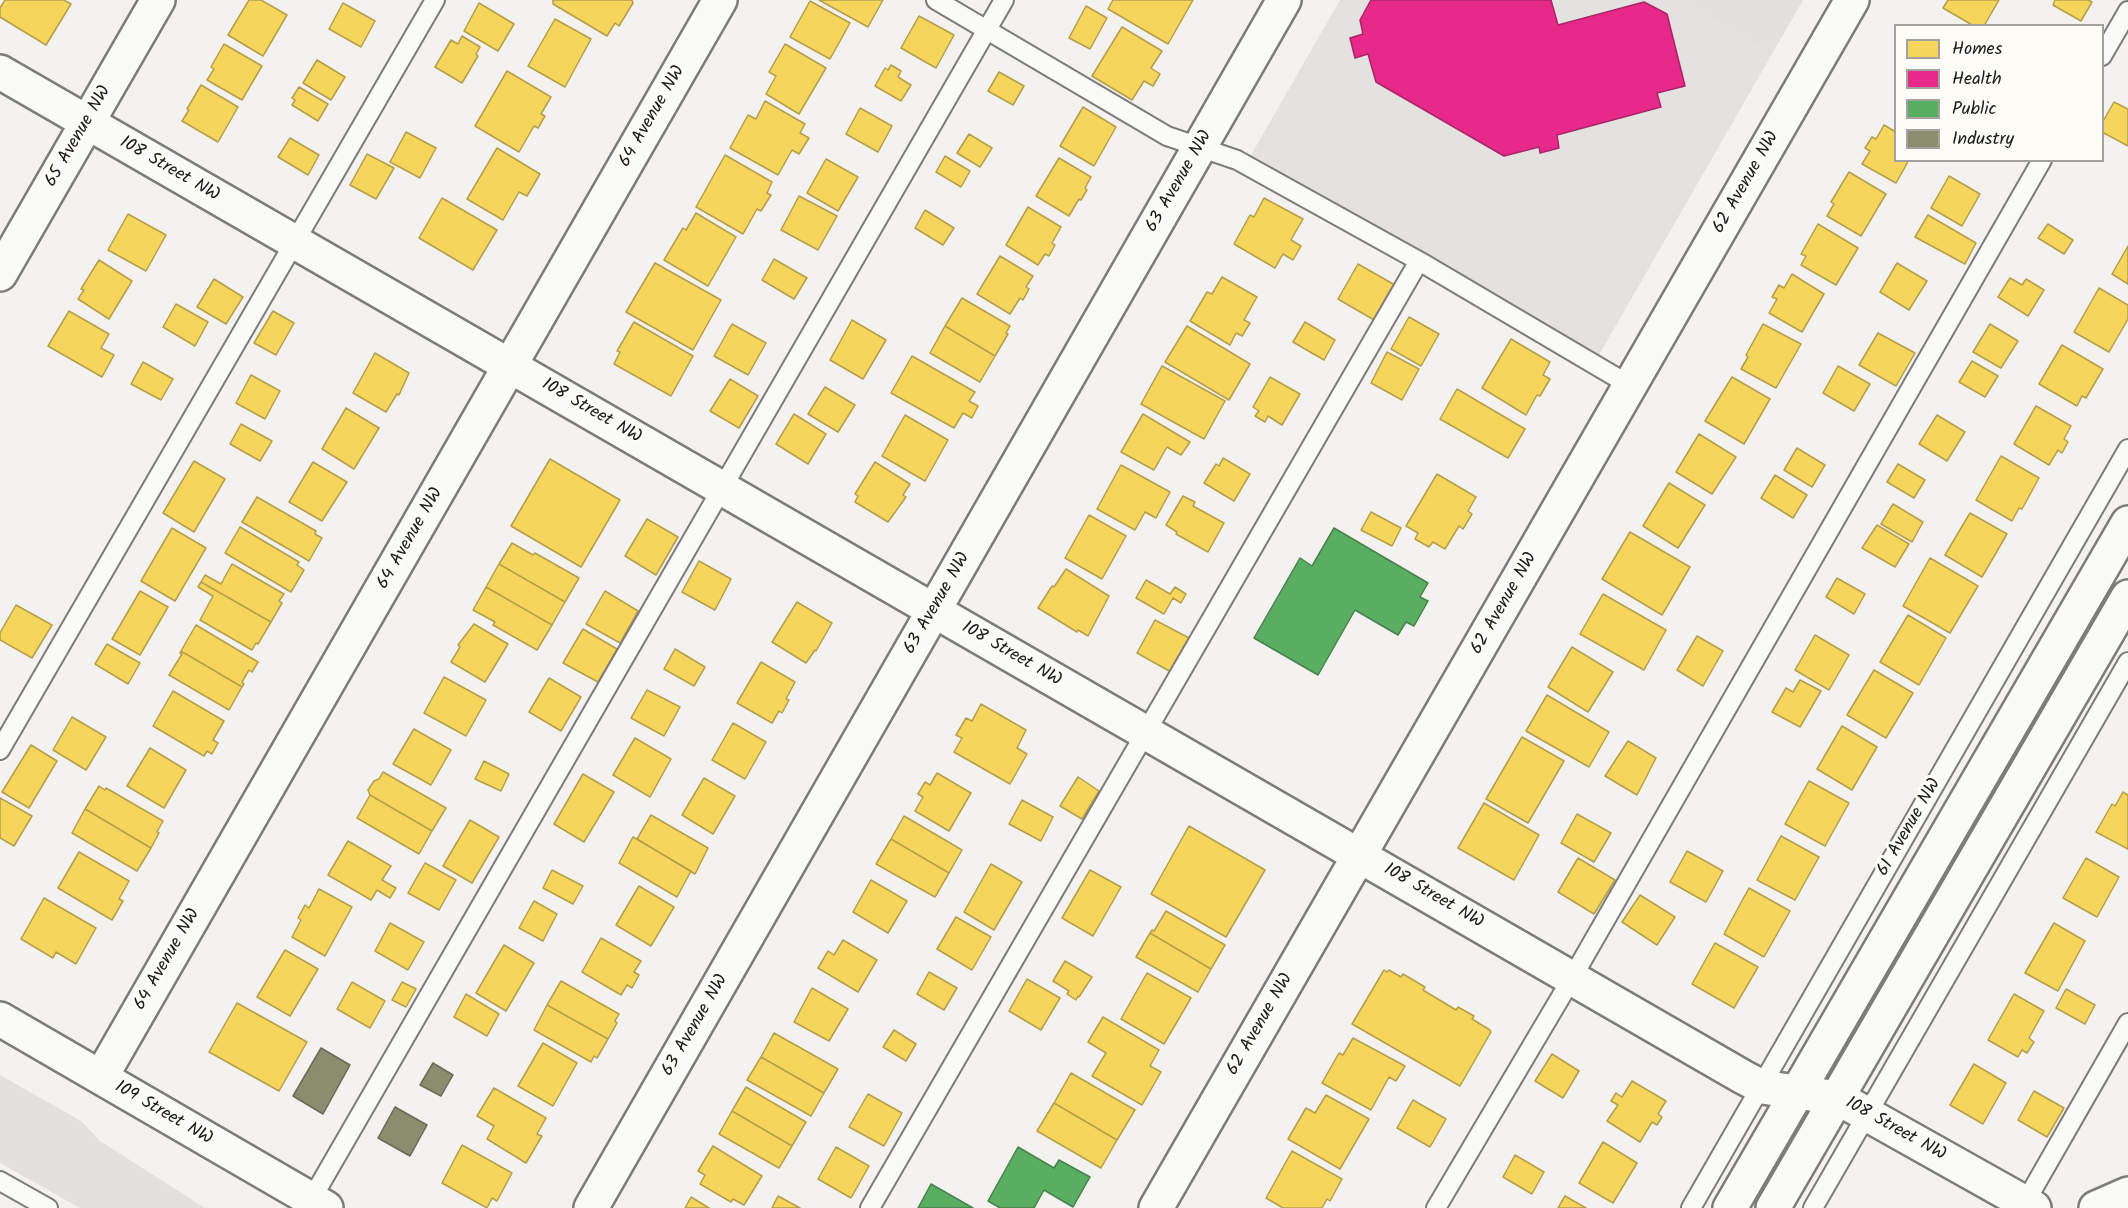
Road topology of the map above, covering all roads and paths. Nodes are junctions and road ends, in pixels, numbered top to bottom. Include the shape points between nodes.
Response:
1 (158, 0) edge
2 (435, 0) edge
3 (720, 0) edge
4 (936, 0) edge
5 (1004, 0) edge
6 (1284, 0) edge
7 (1852, 0) edge
8 (2128, 11) edge
9 (987, 29) junction
10 (2104, 54) edge
11 (0, 72) edge
12 (87, 121) junction
13 (1200, 147) junction
14 (2041, 162) edge
15 (295, 243) junction
16 (1419, 261) junction
17 (0, 274) edge
18 (510, 366) junction
19 (1631, 386) junction
20 (2128, 449) edge
21 (722, 488) junction
22 (2128, 523) edge
23 (2128, 597) edge
24 (934, 611) junction
25 (2128, 662) edge
26 (1147, 732) junction
27 (0, 750) edge
28 (1360, 854) junction
29 (1572, 978) junction
30 (0, 1019) edge
31 (2128, 1023) edge
32 (100, 1077) junction
33 (1762, 1087) junction
34 (1798, 1091) junction
35 (1838, 1098) junction
36 (1868, 1114) junction
37 (0, 1181) edge
38 (2128, 1194) edge
39 (318, 1204) edge
40 (2027, 1206) edge
41 (48, 1208) edge
42 (591, 1208) edge
43 (870, 1208) edge
44 (1156, 1208) edge
45 (1436, 1208) edge
46 (1691, 1208) edge
47 (1730, 1208) edge
48 (1773, 1208) edge
49 (1813, 1208) edge
50 (2096, 1208) edge

1 - 12 street, 65 Avenue NW
2 - 15 lane
3 - 18 street, 64 Avenue NW
4 - 9 lane
5 - 9 lane
6 - 13 street, 63 Avenue NW
7 - 19 street, 62 Avenue NW
8 - 10 lane
9 - 13 lane via 1167,136
9 - 21 lane
11 - 12 street, 108 Street NW
12 - 15 street, 108 Street NW
12 - 17 street, 65 Avenue NW
13 - 16 lane via 1237,160
13 - 24 street, 63 Avenue NW
14 - 29 lane
15 - 18 street, 108 Street NW
15 - 27 lane
16 - 19 lane
16 - 26 lane
18 - 21 street, 108 Street NW
18 - 32 street, 64 Avenue NW
19 - 28 street, 62 Avenue NW
20 - 33 lane, 61 Avenue NW
21 - 24 street, 108 Street NW
21 - 39 lane
22 - 34 street, 61 Avenue NW
23 - 35 street
24 - 26 street, 108 Street NW
24 - 42 street, 63 Avenue NW
25 - 36 lane
26 - 28 street, 108 Street NW
26 - 43 lane
28 - 29 street, 108 Street NW
28 - 44 street, 62 Avenue NW
29 - 33 street, 108 Street NW
29 - 45 lane
30 - 32 street, 109 Street NW
31 - 40 lane
32 - 39 street, 109 Street NW
33 - 34 street, 108 Street NW
33 - 46 lane, 61 Avenue NW
34 - 35 street, 108 Street NW
34 - 47 street, 61 Avenue NW
35 - 36 street, 108 Street NW
35 - 48 street
36 - 40 street, 108 Street NW
36 - 49 lane
37 - 41 lane
38 - 50 street

